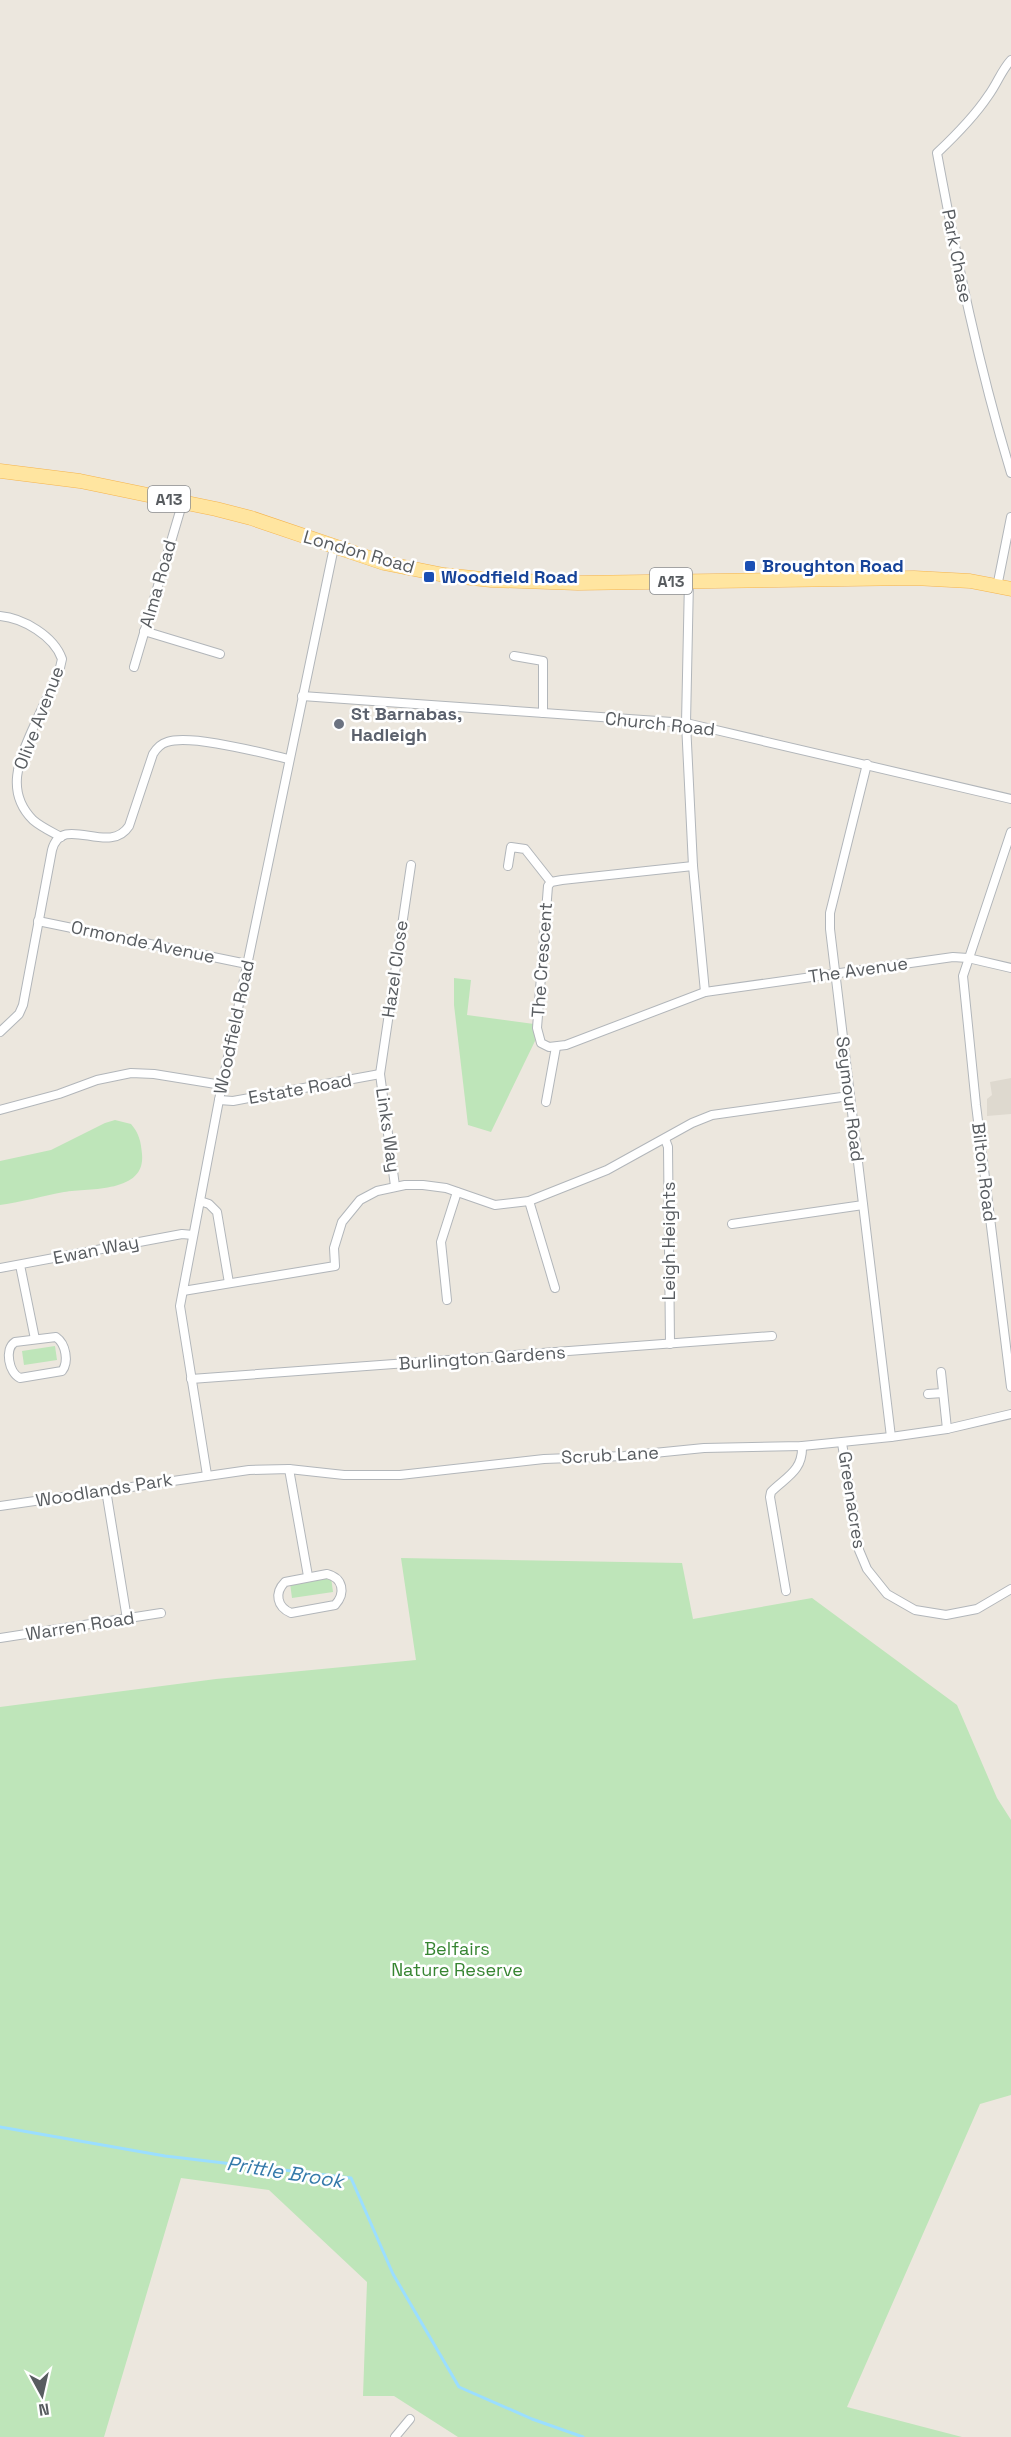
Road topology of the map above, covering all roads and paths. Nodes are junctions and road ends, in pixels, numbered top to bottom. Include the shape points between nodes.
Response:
1 (1011, 60) edge
2 (0, 471) edge
3 (1011, 473) edge
4 (183, 501) junction
5 (1011, 517) edge
6 (334, 547) junction
7 (689, 580) junction
8 (1004, 588) edge
9 (0, 616) edge
10 (144, 631) junction
11 (220, 654) dead end
12 (514, 656) dead end
13 (134, 668) dead end
14 (302, 696) junction
15 (543, 713) junction
16 (686, 723) junction
17 (289, 759) junction
18 (867, 764) junction
19 (1011, 799) edge
20 (1011, 832) edge
21 (60, 837) junction
22 (411, 865) dead end
23 (508, 866) dead end
24 (693, 866) junction
25 (550, 882) junction
26 (38, 921) junction
27 (968, 958) junction
28 (247, 964) junction
29 (1011, 968) edge
30 (834, 974) junction
31 (705, 992) junction
32 (0, 1032) edge
33 (556, 1047) junction
34 (380, 1074) junction
35 (222, 1085) junction
36 (849, 1096) junction
37 (219, 1100) junction
38 (546, 1102) dead end
39 (0, 1110) edge
40 (664, 1139) junction
41 (395, 1186) junction
42 (457, 1192) junction
43 (200, 1201) junction
44 (529, 1201) junction
45 (863, 1205) junction
46 (732, 1224) dead end
47 (193, 1235) junction
48 (20, 1265) junction
49 (0, 1268) edge
50 (229, 1283) junction
51 (555, 1288) dead end
52 (183, 1291) junction
53 (447, 1300) dead end
54 (772, 1336) dead end
55 (35, 1339) junction
56 (670, 1344) junction
57 (941, 1372) dead end
58 (191, 1379) junction
59 (1011, 1387) edge
60 (943, 1393) junction
61 (928, 1394) dead end
62 (1011, 1414) edge
63 (948, 1429) junction
64 (891, 1437) junction
65 (843, 1443) junction
66 (802, 1446) junction
67 (289, 1469) junction
68 (207, 1475) junction
69 (106, 1490) junction
70 (0, 1506) edge
71 (308, 1576) junction
72 (1011, 1589) edge
73 (786, 1591) dead end
74 (161, 1613) dead end
75 (127, 1619) junction
76 (0, 1638) edge
77 (410, 2419) dead end
78 (395, 2437) edge

1 - 3 street, Park Chase via 989,96 937,153 988,398
2 - 4 main road, London Road / A13 via 80,480
4 - 6 main road, London Road / A13 via 251,518
4 - 10 street, Alma Road
5 - 8 street
6 - 7 main road, London Road / A13 via 407,568 491,580
6 - 14 street, Woodfield Road
7 - 8 main road, London Road / A13 via 914,578
7 - 16 street
9 - 21 street, Olive Avenue via 38,630 62,658 16,775 27,813
10 - 11 street
10 - 13 street, Alma Road
12 - 15 street via 543,661
14 - 15 street, Church Road
14 - 17 street, Woodfield Road
15 - 16 street, Church Road
16 - 18 street, Church Road
16 - 24 street
17 - 21 street via 216,744 167,742 153,754 124,833 113,839 75,834
17 - 28 street, Woodfield Road
18 - 19 street, Church Road
18 - 30 street, Seymour Road via 830,913
20 - 27 street, Bilton Road
21 - 26 street via 54,845
22 - 34 street, Hazel Close
23 - 25 street via 511,847 525,849
24 - 25 street, The Crescent
24 - 31 street
25 - 33 street, The Crescent via 537,1028 542,1043
26 - 28 street, Ormonde Avenue
26 - 32 street via 23,1005
27 - 29 street, The Avenue
27 - 30 street, The Avenue
27 - 59 street, Bilton Road via 963,992
28 - 35 street, Woodfield Road
30 - 31 street, The Avenue
30 - 36 street, Seymour Road
31 - 33 street
33 - 38 street
34 - 37 street, Estate Road via 233,1101
34 - 41 street, Links Way
35 - 37 street, Woodfield Road
35 - 39 street via 131,1073
36 - 40 street via 712,1115
36 - 45 street, Seymour Road
37 - 43 street, Woodfield Road
40 - 44 street via 607,1170
40 - 56 street, Leigh Heights via 668,1147
41 - 42 street via 423,1185
41 - 50 street via 368,1195 347,1214 335,1239 335,1266
42 - 44 street via 495,1205
42 - 53 street via 441,1242
43 - 47 street, Woodfield Road
43 - 50 street via 217,1212
44 - 51 street
45 - 46 street
45 - 64 street, Seymour Road
47 - 48 street, Ewan Way
47 - 52 street, Woodfield Road
48 - 49 street, Ewan Way
48 - 55 street
50 - 52 street
52 - 58 street, Woodfield Road via 180,1306
54 - 56 street, Burlington Gardens
55 - 55 street via 60,1339 66,1366 59,1373 17,1377 12,1370 9,1347 15,1342
56 - 58 street, Burlington Gardens
57 - 60 street
58 - 68 street, Woodfield Road
60 - 61 street
60 - 63 street
62 - 63 street, Scrub Lane
63 - 64 street, Scrub Lane
64 - 65 street, Scrub Lane
65 - 66 street, Scrub Lane
65 - 72 street, Greenacres via 862,1560 880,1587 896,1600 925,1613 956,1614 987,1605
66 - 67 street, Scrub Lane via 544,1459 400,1475 344,1475
66 - 73 street via 801,1463 770,1497
67 - 68 street, Scrub Lane
67 - 71 street
68 - 69 street, Woodlands Park
69 - 70 street, Woodlands Park
69 - 75 street
71 - 71 street via 327,1574 336,1578 342,1590 338,1602 332,1607 291,1613 284,1610 278,1600 280,1588 285,1582
74 - 75 street, Warren Road
75 - 76 street, Warren Road
77 - 78 street

